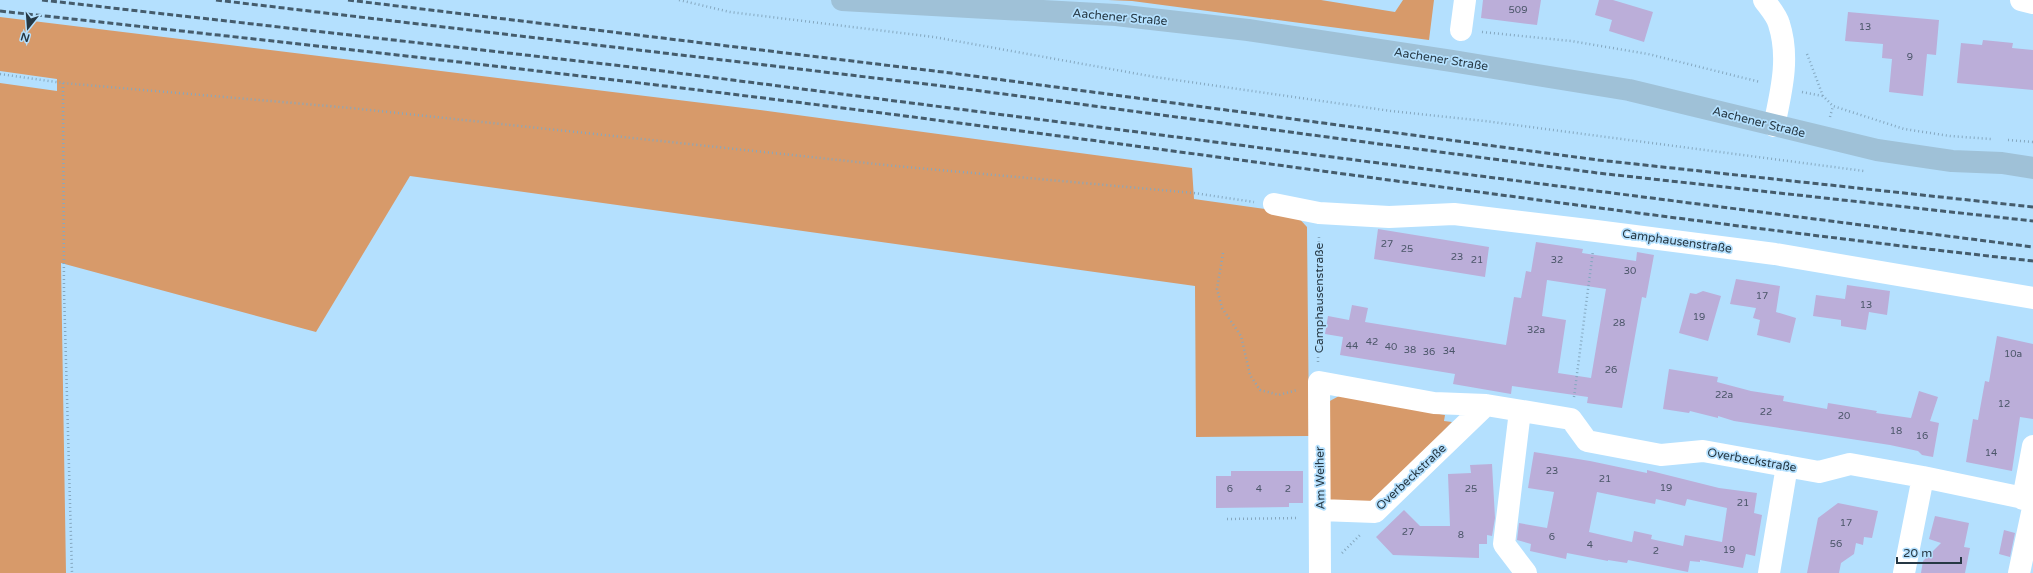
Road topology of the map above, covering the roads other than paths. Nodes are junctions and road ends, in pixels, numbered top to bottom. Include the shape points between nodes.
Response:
1 (842, 0) edge
2 (1465, 0) edge
3 (1764, 0) edge
4 (2021, 0) edge
5 (2033, 2) edge
6 (1461, 30) road end
7 (1774, 126) junction
8 (2033, 168) edge
9 (1274, 204) road end
10 (2033, 298) edge
11 (1486, 405) junction
12 (1520, 411) junction
13 (2033, 446) edge
14 (1787, 466) junction
15 (1923, 477) junction
16 (2030, 502) edge
17 (1320, 514) junction
18 (1320, 569) edge
19 (1526, 573) edge
20 (1769, 573) edge
21 (1904, 573) edge
22 (2019, 573) edge

1 - 7 main road, Aachener Straße via 1116,15 1248,30 1629,90
2 - 6 street
3 - 7 street via 1779,23 1785,58
4 - 5 street
7 - 8 main road, Aachener Straße via 1877,150
9 - 10 street, Camphausenstraße via 1319,213 1389,216 1454,214 1596,230 1775,254
11 - 12 street
11 - 17 street, Overbeckstraße via 1376,512
11 - 17 street, Am Weiher via 1434,404 1318,385
12 - 14 street, Overbeckstraße via 1571,419 1587,441 1661,455 1703,451
12 - 19 street via 1504,544
13 - 16 street
14 - 15 street, Overbeckstraße via 1819,472 1850,464
14 - 20 street
15 - 16 street, Overbeckstraße
15 - 21 street
16 - 22 street
17 - 18 street, Am Weiher

